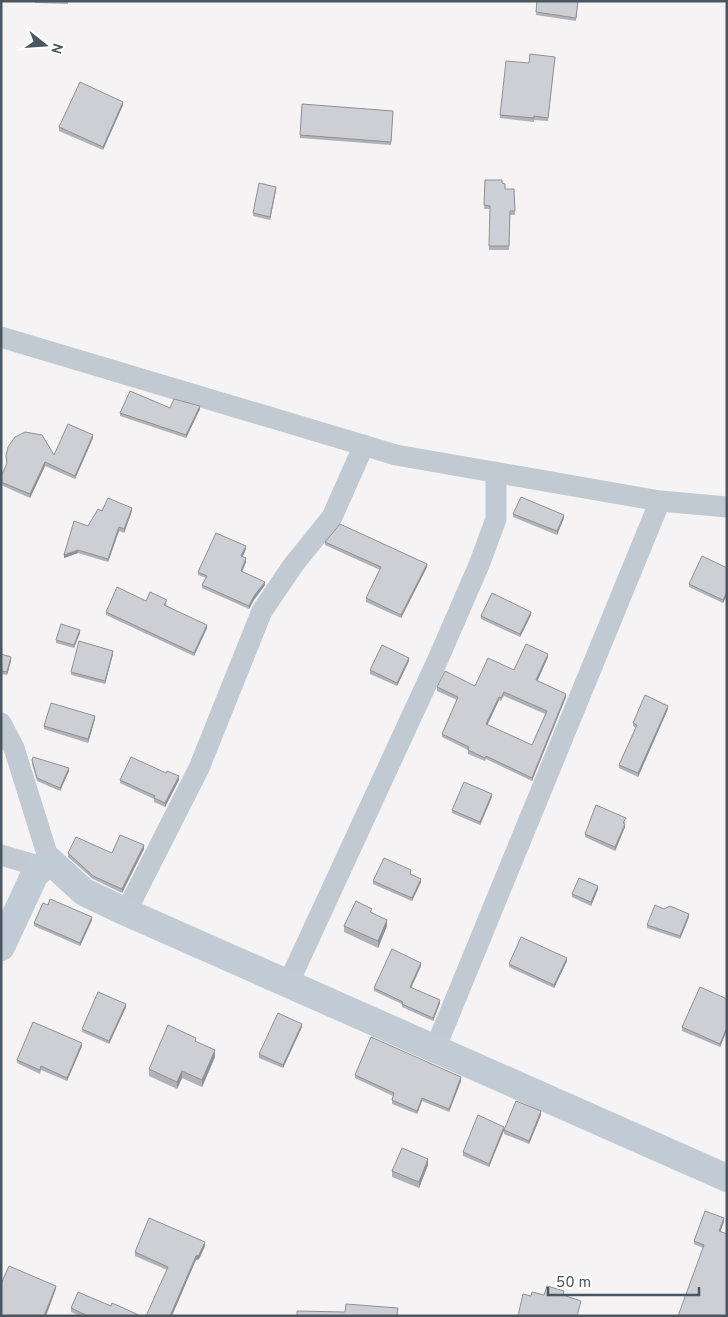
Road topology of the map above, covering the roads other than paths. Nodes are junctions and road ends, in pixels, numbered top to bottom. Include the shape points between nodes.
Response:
1 (1, 338) edge
2 (364, 445) junction
3 (496, 472) junction
4 (660, 501) junction
5 (727, 508) edge
6 (1, 723) edge
7 (1, 855) edge
8 (45, 864) junction
9 (126, 912) junction
10 (1, 947) edge
11 (288, 984) junction
12 (435, 1049) junction
13 (727, 1178) edge

1 - 2 street
2 - 3 street via 396,455
2 - 9 street via 332,517 262,611 199,768
3 - 4 street
3 - 11 street via 496,519 479,565
4 - 5 street
4 - 12 street
6 - 8 street via 14,748
7 - 8 street
8 - 9 street via 84,892
8 - 10 street via 34,876
9 - 11 street
11 - 12 street
12 - 13 street

